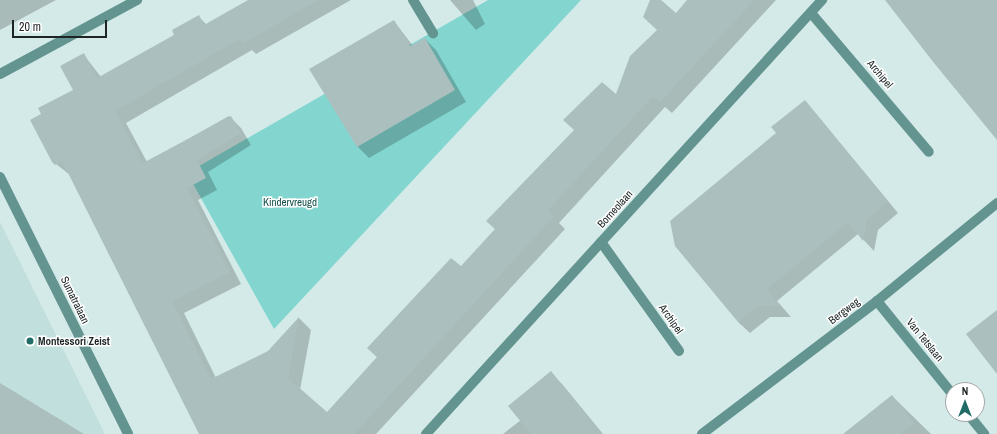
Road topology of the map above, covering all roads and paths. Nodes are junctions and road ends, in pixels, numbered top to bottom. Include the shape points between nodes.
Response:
1 (137, 0) edge
2 (413, 0) edge
3 (822, 0) edge
4 (811, 13) junction
5 (433, 33) dead end
6 (0, 74) edge
7 (929, 152) dead end
8 (0, 177) edge
9 (997, 203) edge
10 (601, 242) junction
11 (877, 300) junction
12 (679, 351) dead end
13 (945, 385) edge
14 (974, 422) edge
15 (128, 434) edge
16 (426, 434) edge
17 (702, 434) edge
18 (984, 434) edge

1 - 6 street
2 - 5 street
3 - 4 street, Borneolaan
4 - 7 street, Archipel
4 - 10 street, Borneolaan
8 - 15 street, Sumatralaan
9 - 11 street, Bergweg
10 - 12 street, Archipel
10 - 16 street, Borneolaan
11 - 13 street, Van Tetslaan
11 - 17 street, Bergweg
14 - 18 street

